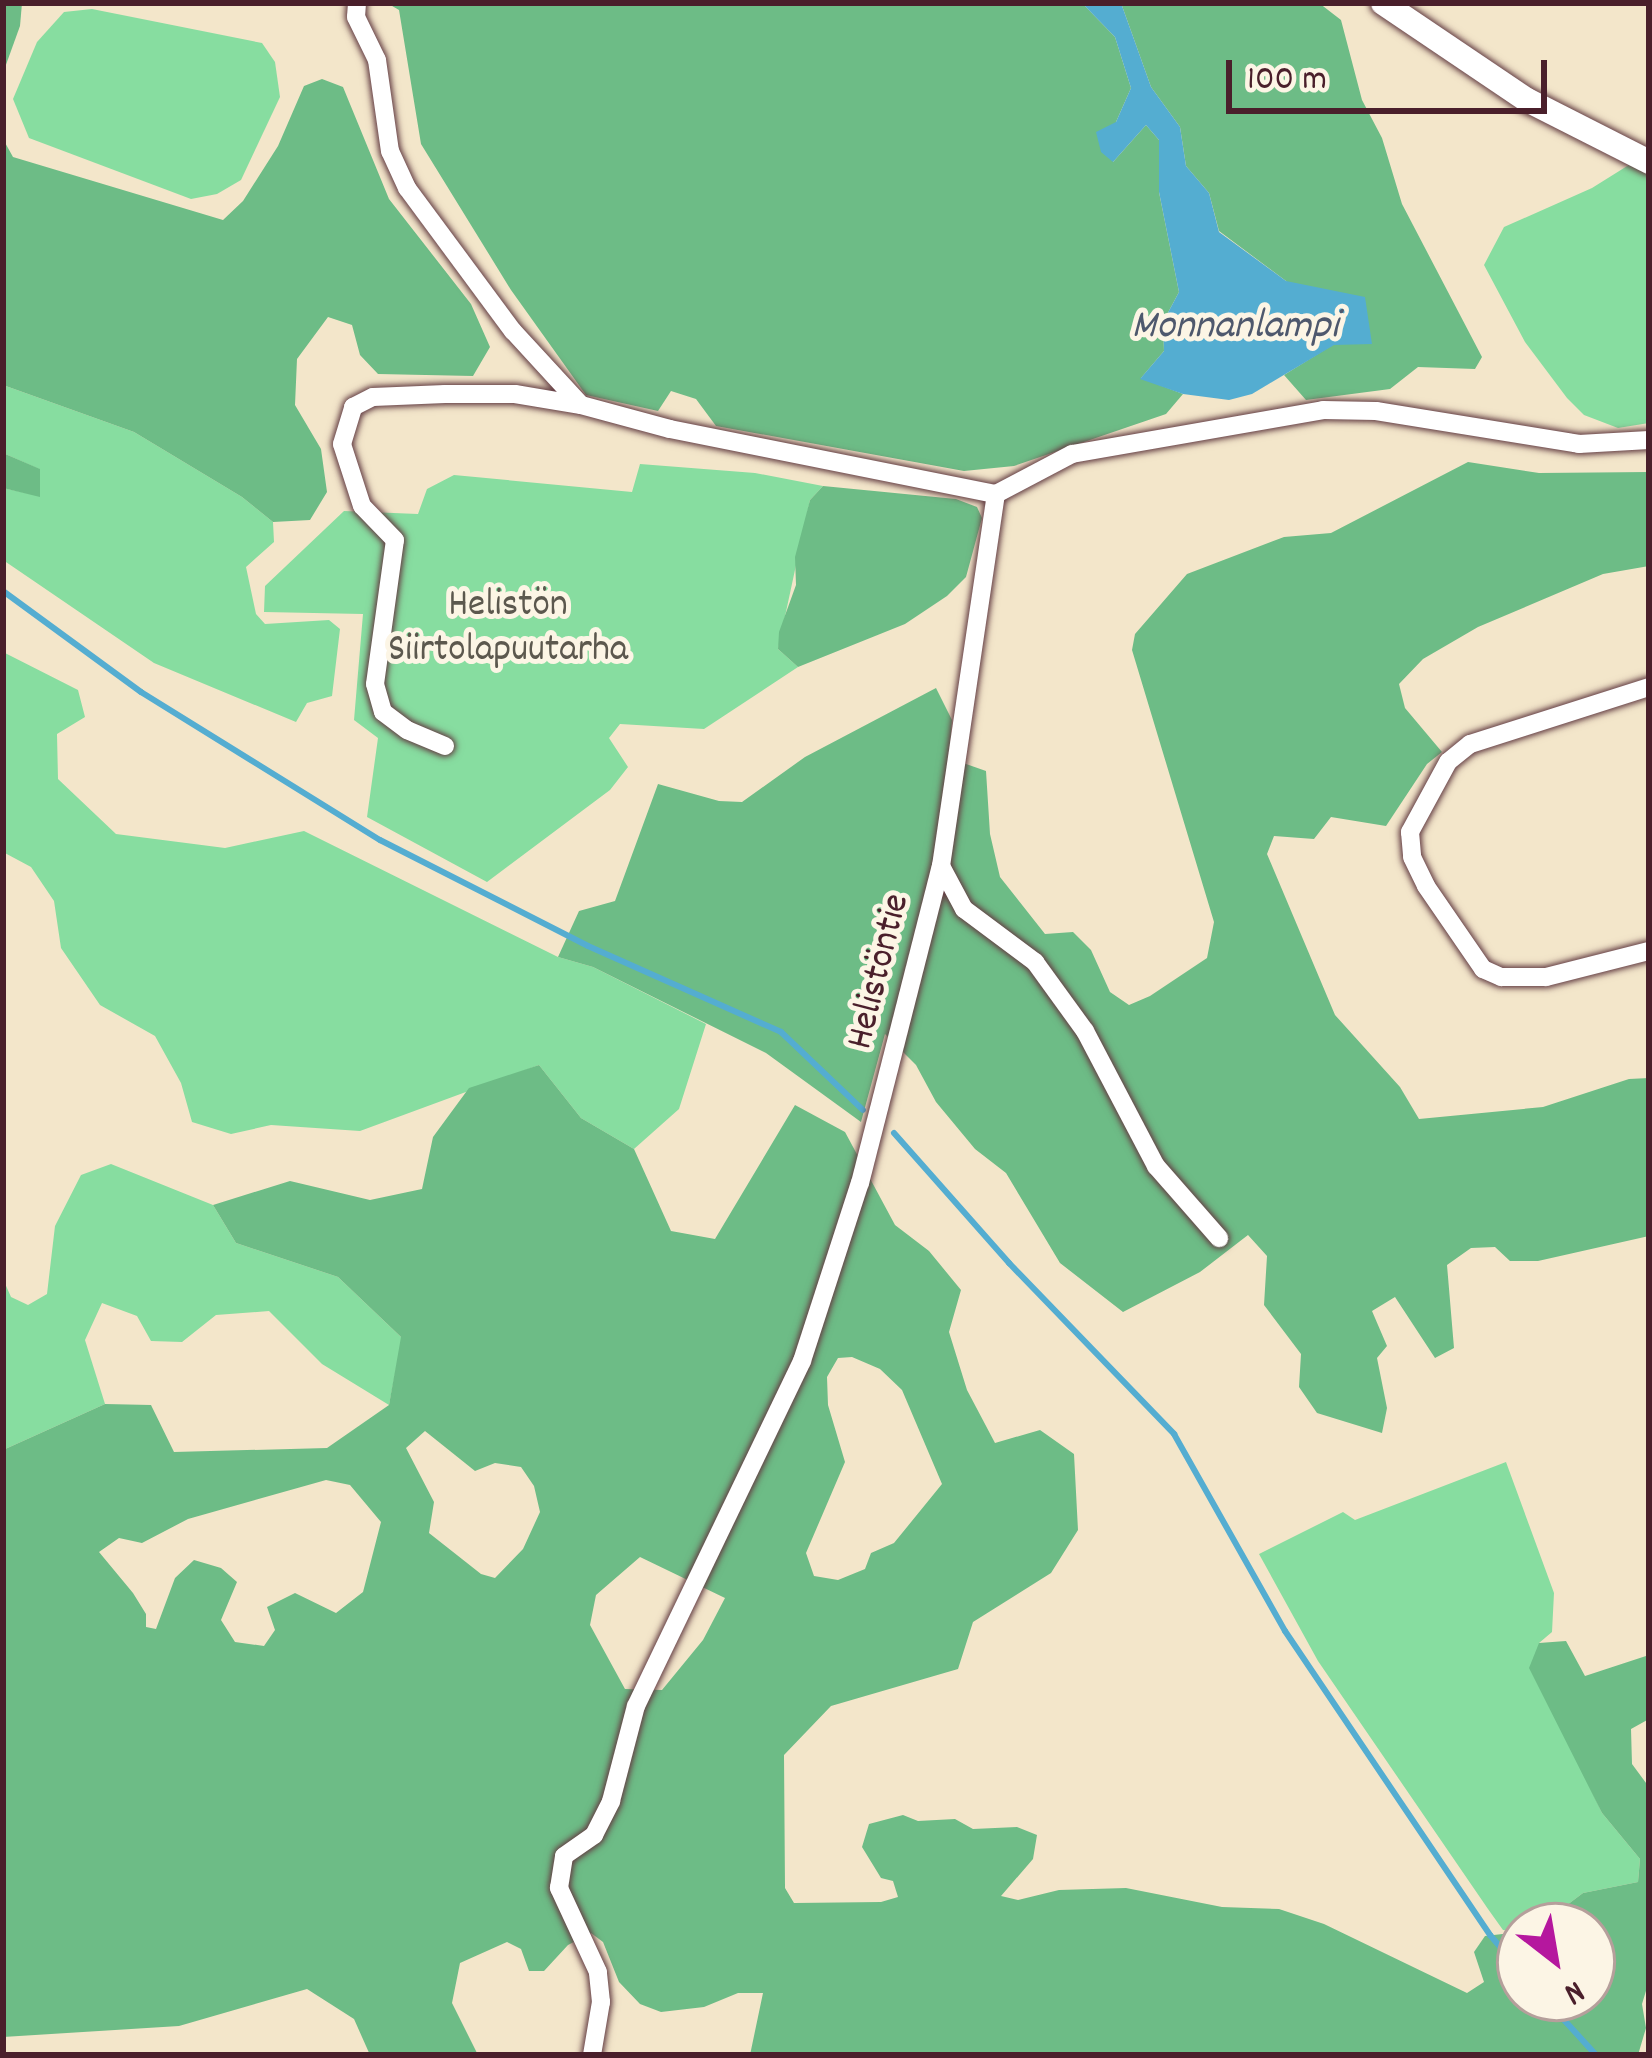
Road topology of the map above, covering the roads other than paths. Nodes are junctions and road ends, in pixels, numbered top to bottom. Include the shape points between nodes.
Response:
1 (357, 3) edge
2 (1383, 3) edge
3 (1649, 162) edge
4 (581, 405) junction
5 (1649, 440) edge
6 (997, 494) junction
7 (1649, 687) edge
8 (445, 746) dead end
9 (941, 866) junction
10 (1649, 951) edge
11 (1219, 1238) dead end
12 (592, 2055) edge

1 - 4 street via 377,60 390,152 407,188 513,331
2 - 3 street via 1527,100
4 - 6 street
4 - 8 street via 515,394 373,397 352,407 342,443 362,506 395,540 375,685 383,712
5 - 6 street via 1579,444 1323,410 1072,454
6 - 9 street, Helistöntie
7 - 10 street via 1470,744 1448,762 1410,832 1426,886 1483,968 1501,977 1546,977
9 - 11 street via 964,909 1035,962 1085,1031 1156,1166
9 - 12 street, Helistöntie via 860,1183 802,1361 636,1706 611,1801 594,1835 564,1856 559,1888 598,1972

